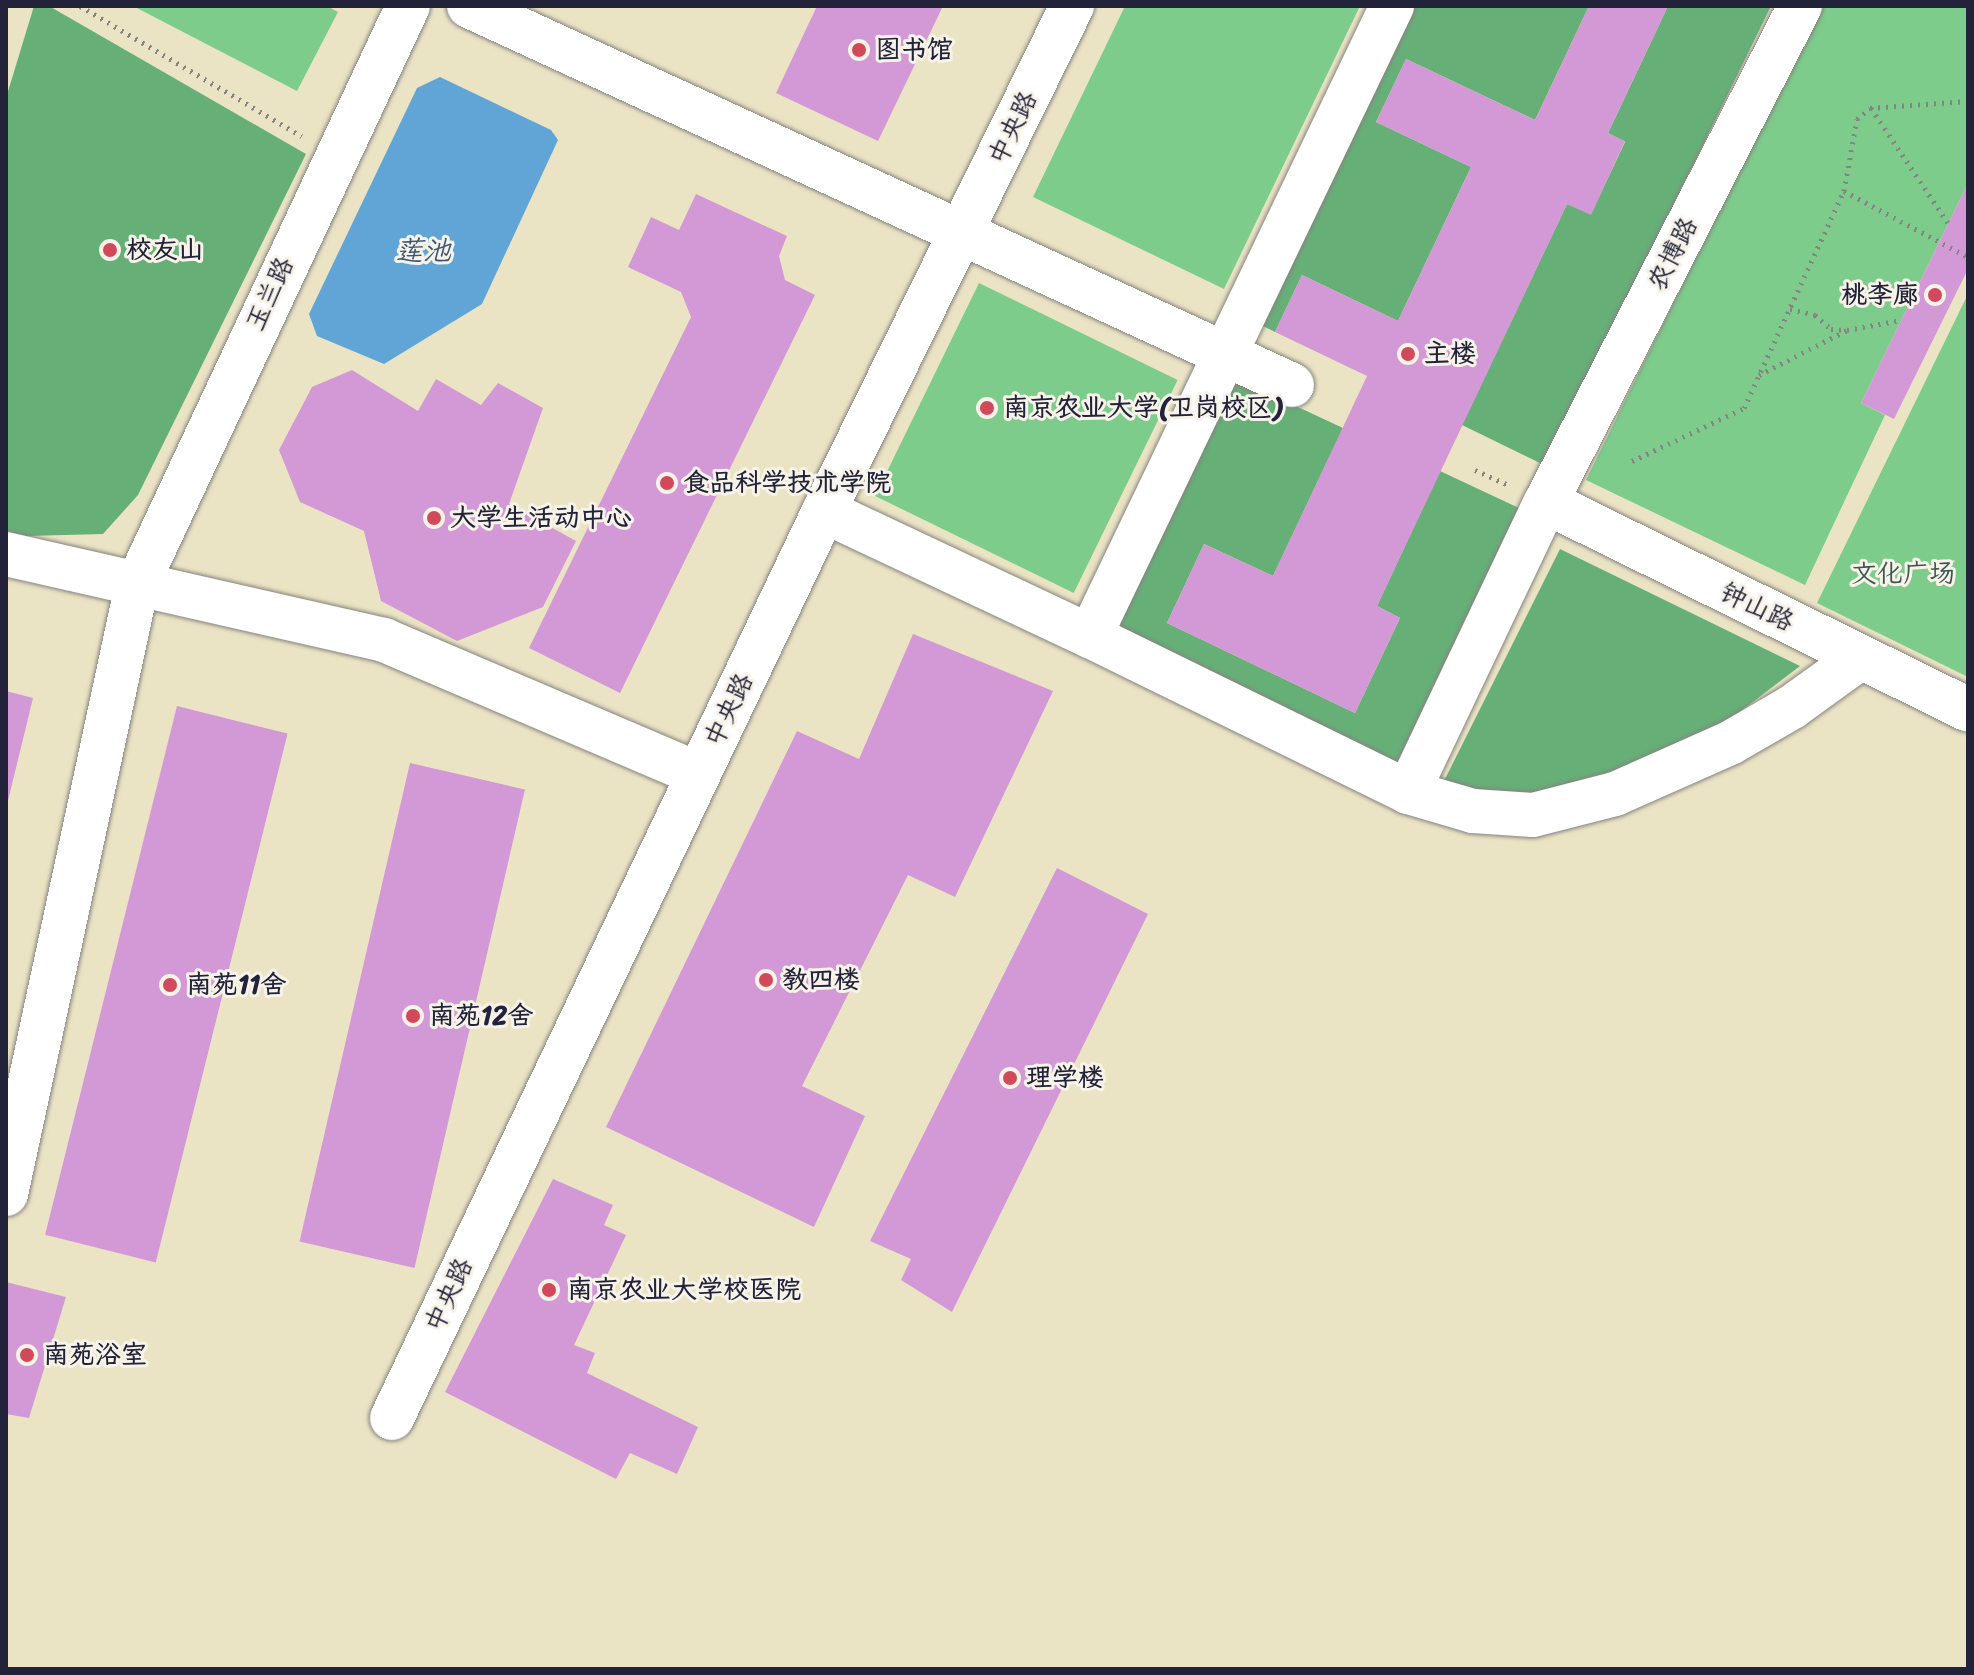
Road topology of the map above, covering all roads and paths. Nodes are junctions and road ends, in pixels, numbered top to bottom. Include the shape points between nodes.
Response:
1 (80, 6) edge
2 (408, 6) edge
3 (469, 6) edge
4 (1072, 6) edge
5 (1392, 6) edge
6 (1800, 6) edge
7 (1968, 101) edge
8 (1870, 108) junction
9 (334, 155) junction
10 (1844, 191) junction
11 (1948, 223) dead end
12 (961, 232) junction
13 (1968, 257) edge
14 (1790, 309) junction
15 (1901, 320) dead end
16 (1847, 330) junction
17 (1223, 354) junction
18 (1759, 375) junction
19 (1292, 385) dead end
20 (1632, 461) dead end
21 (1546, 502) junction
22 (824, 511) junction
23 (6, 554) edge
24 (137, 585) junction
25 (1090, 636) junction
26 (1860, 658) junction
27 (1968, 710) edge
28 (698, 774) junction
29 (1408, 792) junction
30 (6, 1194) edge
31 (392, 1418) dead end

1 - 9 path
2 - 9 lane, 玉兰路
3 - 12 lane
4 - 12 lane, 中央路
5 - 17 lane
6 - 21 lane, 农博路
7 - 8 path
8 - 10 path via 1857,119
8 - 11 path
9 - 24 lane, 玉兰路
10 - 13 path
10 - 14 path
12 - 17 lane
12 - 22 lane, 中央路
14 - 16 path via 1815,315 1831,329
14 - 18 path
15 - 16 path
16 - 18 path
17 - 19 lane
17 - 25 lane
18 - 20 path via 1744,408
21 - 26 lane, 钟山路
21 - 29 lane, 农博路
22 - 25 lane
22 - 28 lane, 中央路
23 - 24 lane
24 - 28 lane via 384,640
24 - 30 lane, 玉兰路
25 - 29 lane
26 - 27 lane, 钟山路
26 - 29 lane via 1730,743 1615,794 1533,815 1473,811
28 - 31 lane, 中央路

